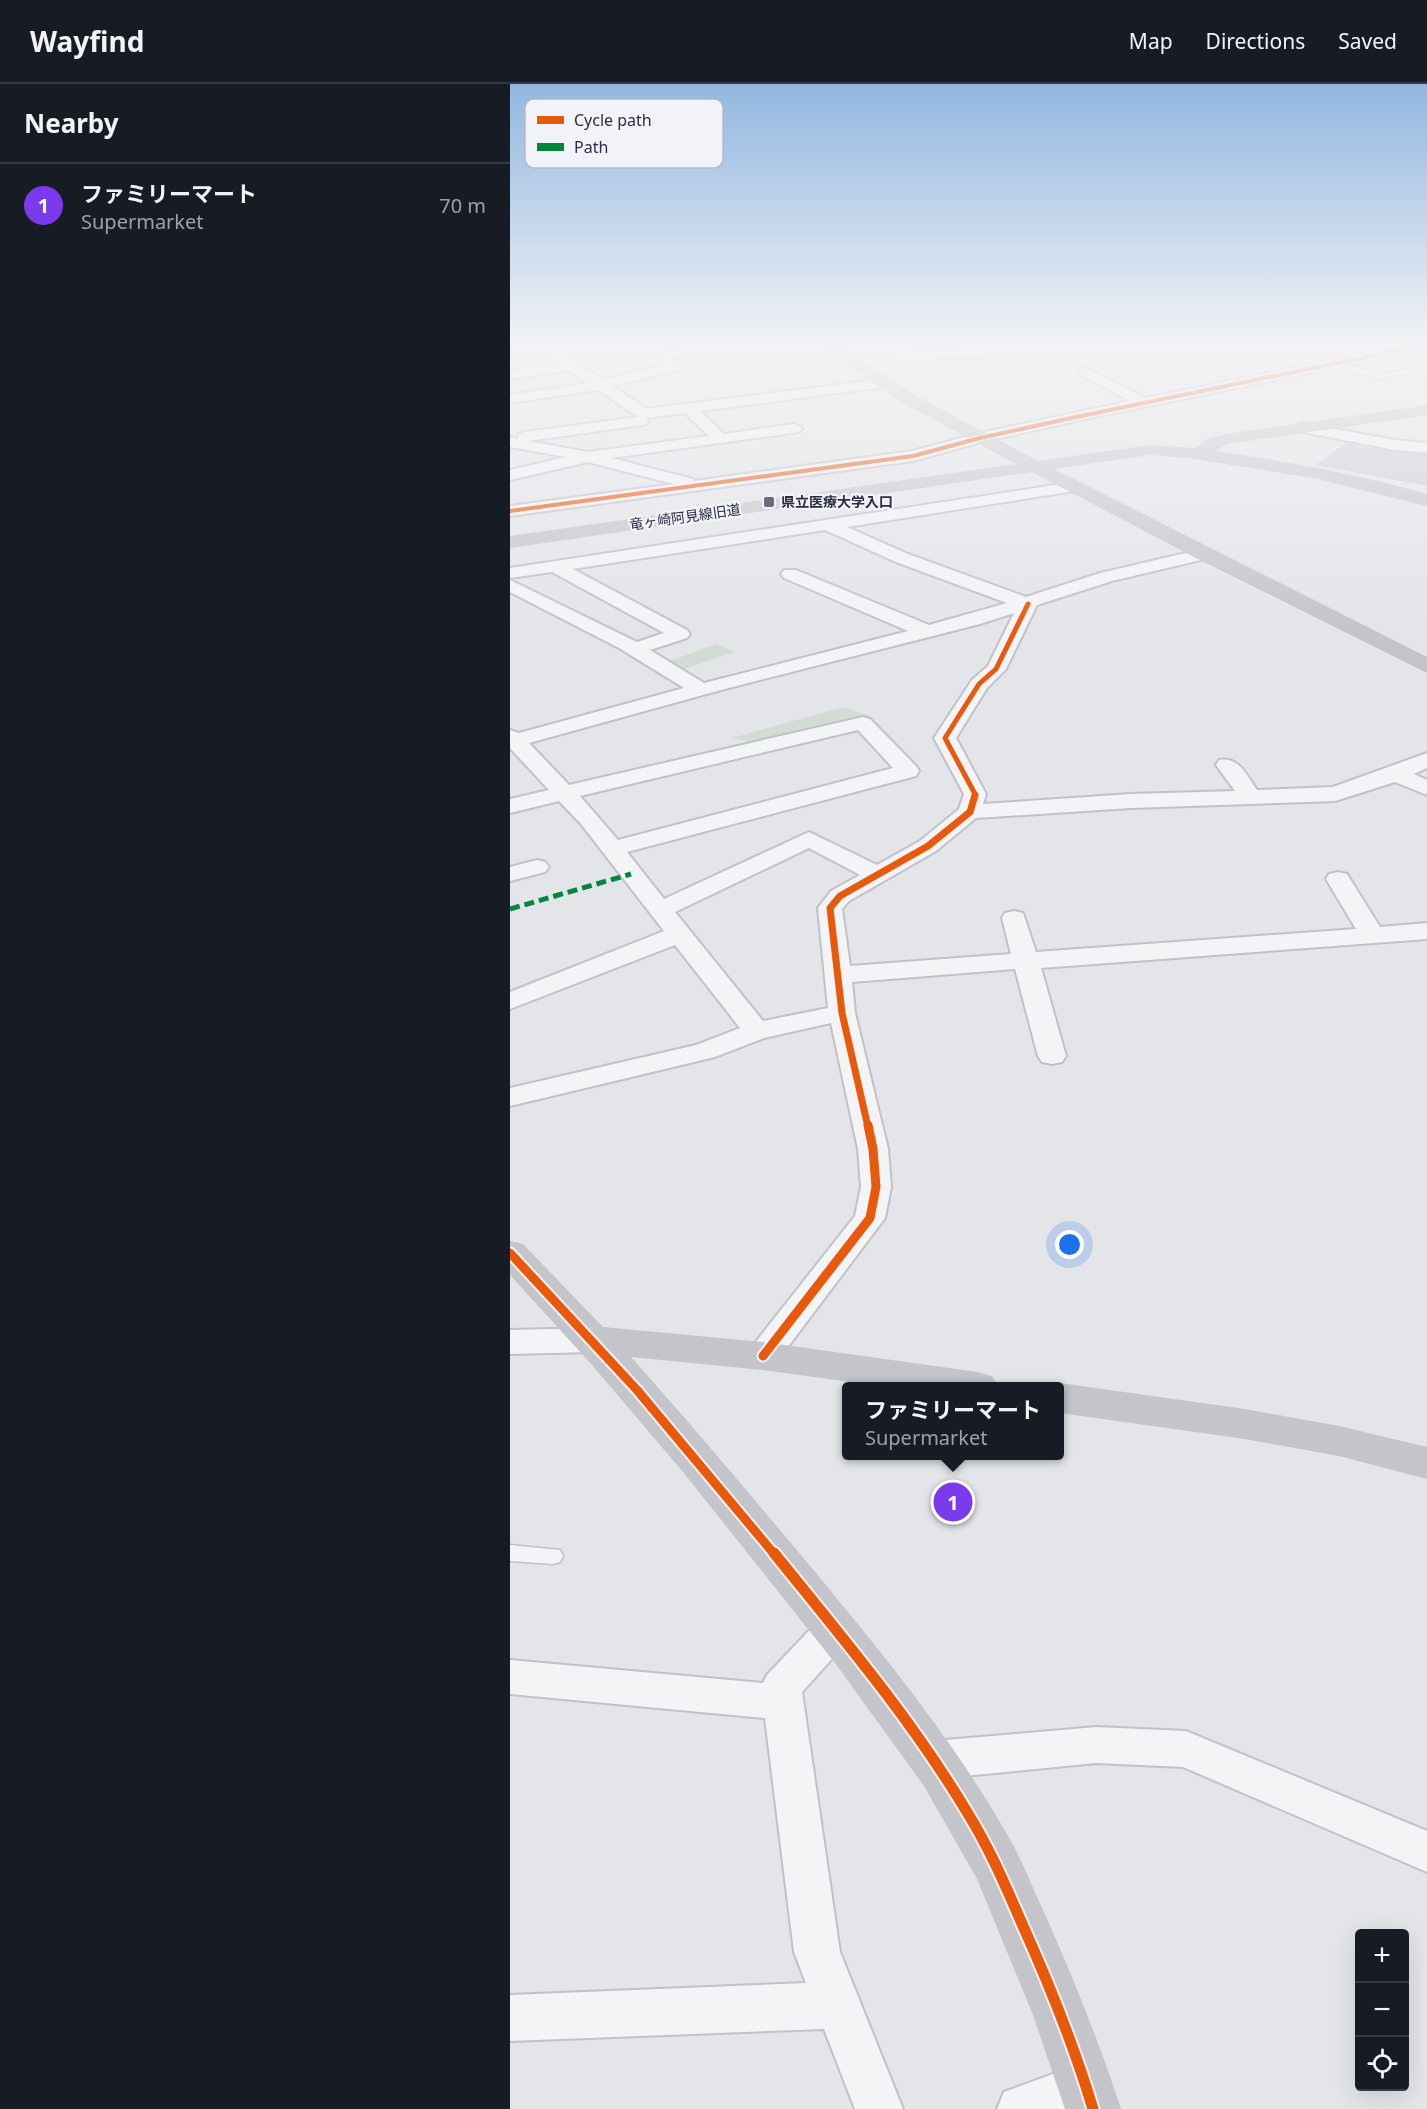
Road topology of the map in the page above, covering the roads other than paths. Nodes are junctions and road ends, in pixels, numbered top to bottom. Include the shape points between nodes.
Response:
1 (717, 440) edge
2 (974, 440) edge
3 (983, 440) edge
4 (1229, 440) edge
5 (1365, 440) edge
6 (510, 441) edge
7 (539, 448) junction
8 (1427, 448) edge
9 (510, 454) edge
10 (1199, 454) junction
11 (588, 457) junction
12 (1036, 467) junction
13 (510, 475) edge
14 (698, 485) junction
15 (1075, 487) junction
16 (1427, 500) edge
17 (510, 511) edge
18 (826, 524) junction
19 (510, 542) edge
20 (1203, 554) junction
21 (554, 566) junction
22 (510, 573) edge
23 (790, 574) dead end
24 (510, 585) edge
25 (1028, 604) junction
26 (928, 632) junction
27 (635, 649) junction
28 (1427, 666) edge
29 (702, 690) junction
30 (511, 739) edge
31 (1427, 760) edge
32 (1227, 765) dead end
33 (1396, 774) junction
34 (1427, 788) edge
35 (564, 794) junction
36 (1251, 797) junction
37 (510, 806) edge
38 (970, 812) junction
39 (612, 849) junction
40 (537, 867) dead end
41 (510, 874) edge
42 (877, 874) junction
43 (1338, 879) dead end
44 (660, 910) junction
45 (1014, 918) dead end
46 (1427, 931) edge
47 (679, 934) junction
48 (1372, 935) junction
49 (1028, 961) junction
50 (837, 975) junction
51 (510, 1001) edge
52 (842, 1013) junction
53 (756, 1031) junction
54 (1052, 1056) dead end
55 (510, 1097) edge
56 (510, 1253) edge
57 (594, 1340) junction
58 (510, 1342) edge
59 (763, 1356) junction
60 (949, 1382) edge
61 (1064, 1399) edge
62 (1427, 1463) edge
63 (510, 1553) edge
64 (553, 1556) dead end
65 (835, 1629) junction
66 (510, 1677) edge
67 (783, 1702) junction
68 (934, 1760) junction
69 (1427, 1852) edge
70 (839, 2006) junction
71 (510, 2018) edge
72 (1090, 2098) edge
73 (879, 2109) edge
74 (1021, 2109) edge

1 - 11 street
2 - 14 street via 904,458
3 - 12 street
4 - 10 street via 1205,446
5 - 8 street
6 - 7 street
7 - 9 street
7 - 11 street
10 - 12 street, 竜ヶ崎阿見線旧道 via 1150,450
10 - 16 street, 竜ヶ崎阿見線旧道 via 1352,480
11 - 13 street
11 - 14 street
12 - 15 street
12 - 19 street, 竜ヶ崎阿見線旧道
14 - 17 street
15 - 18 street
15 - 20 street
18 - 21 street
18 - 25 street via 902,558
20 - 25 street via 1106,577
20 - 28 street
21 - 22 street
21 - 27 street via 680,634
23 - 26 street
24 - 27 street
25 - 26 street
25 - 38 street via 996,669 980,684 945,738 975,794
26 - 29 street
27 - 29 street
29 - 30 street
30 - 35 street
31 - 33 street
32 - 36 street
33 - 34 street
33 - 36 street via 1335,794
35 - 37 street
35 - 39 street
35 - 39 street via 864,723 908,771
36 - 38 street
38 - 42 street via 928,846
39 - 44 street
40 - 41 street
42 - 44 street via 809,839
42 - 50 street via 840,896 830,908
43 - 48 street
44 - 47 street
45 - 49 street
46 - 48 street
47 - 51 street
47 - 53 street
48 - 49 street
49 - 50 street
49 - 54 street
50 - 52 street
52 - 53 street
52 - 59 street via 873,1149 876,1187 870,1218
53 - 55 street via 705,1051
56 - 57 street
57 - 58 street
57 - 59 street
57 - 65 street via 658,1411
59 - 60 street
61 - 62 street via 1245,1424
63 - 64 lane
65 - 67 street via 781,1687
65 - 68 street
66 - 67 street
67 - 70 street via 818,1952
68 - 69 street via 1096,1745 1186,1749
68 - 72 street via 992,1855 1038,1959
70 - 71 street
70 - 73 street
72 - 74 street

